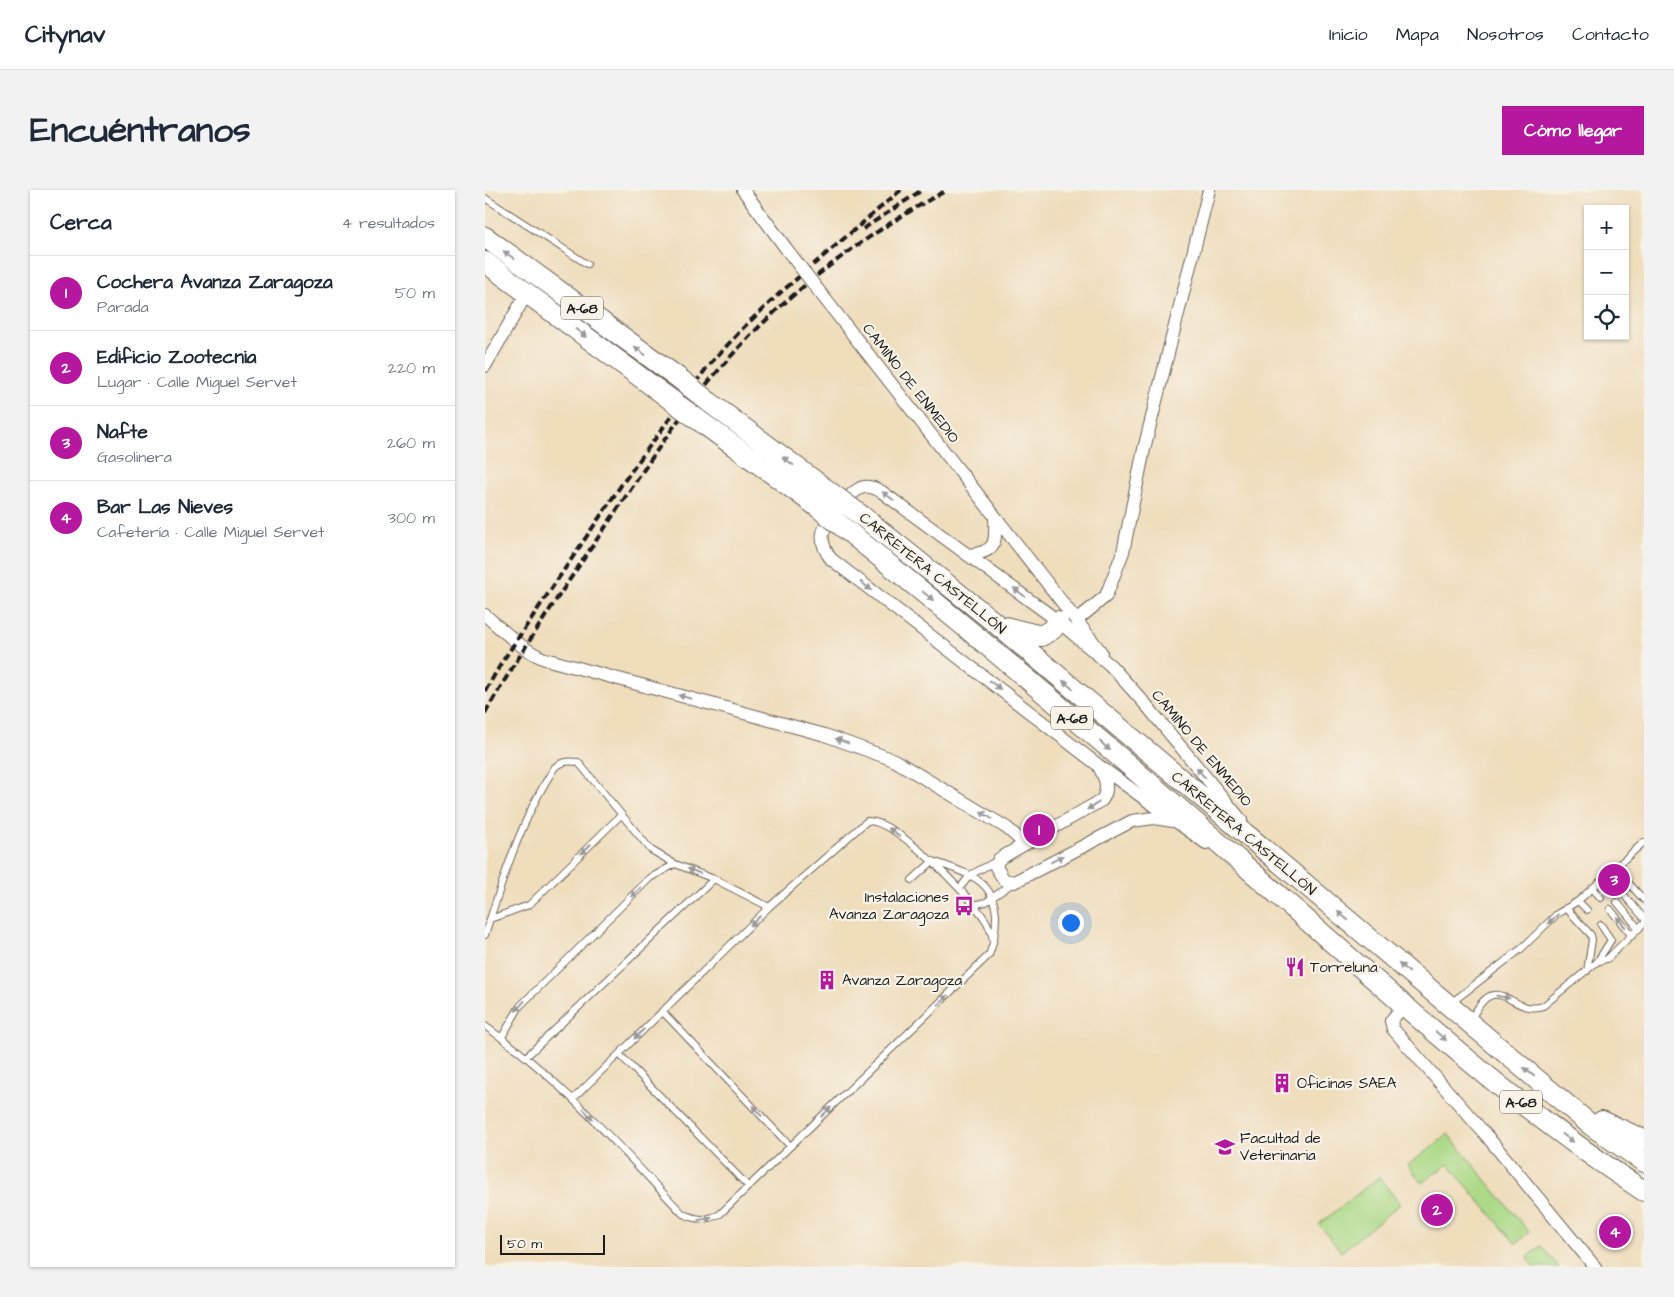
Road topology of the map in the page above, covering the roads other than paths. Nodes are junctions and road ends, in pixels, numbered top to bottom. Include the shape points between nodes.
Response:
1 (743, 190) edge
2 (1209, 190) edge
3 (485, 198) edge
4 (485, 237) edge
5 (485, 262) edge
6 (587, 264) dead end
7 (527, 293) junction
8 (485, 366) edge
9 (821, 497) junction
10 (995, 517) junction
11 (968, 555) junction
12 (485, 615) edge
13 (1068, 621) junction
14 (999, 626) junction
15 (1111, 666) junction
16 (1098, 765) junction
17 (621, 815) junction
18 (1177, 822) junction
19 (1644, 842) edge
20 (1025, 844) junction
21 (1267, 851) junction
22 (999, 859) junction
23 (933, 861) junction
24 (675, 864) junction
25 (1615, 868) junction
26 (969, 875) junction
27 (1607, 875) junction
28 (714, 879) junction
29 (912, 880) dead end
30 (1600, 881) junction
31 (1014, 882) junction
32 (1615, 884) dead end
33 (960, 888) junction
34 (1592, 888) junction
35 (1608, 891) dead end
36 (1625, 895) dead end
37 (993, 897) junction
38 (1601, 898) dead end
39 (1644, 900) edge
40 (1578, 901) junction
41 (1617, 902) dead end
42 (973, 905) junction
43 (1292, 906) junction
44 (769, 907) junction
45 (1566, 908) junction
46 (1610, 909) dead end
47 (1587, 910) dead end
48 (490, 918) junction
49 (1644, 918) edge
50 (1644, 923) edge
51 (1601, 925) dead end
52 (1639, 929) junction
53 (485, 935) edge
54 (1632, 936) junction
55 (993, 940) junction
56 (1597, 962) junction
57 (1587, 970) junction
58 (1404, 1005) junction
59 (1448, 1005) junction
60 (662, 1011) junction
61 (1470, 1023) junction
62 (485, 1026) edge
63 (502, 1037) junction
64 (619, 1054) junction
65 (527, 1056) junction
66 (573, 1099) junction
67 (1567, 1103) junction
68 (1644, 1140) edge
69 (790, 1146) junction
70 (1644, 1162) edge
71 (748, 1186) junction
72 (1644, 1191) edge
73 (1595, 1267) edge

1 - 10 street, CAMINO DE ENMEDIO, bridge
2 - 13 street via 1144,449 1123,552 1106,596
3 - 6 lane
9 -> 4 highway, CARRETERA CASTELLÓN / A-68, bridge via 709,402
5 - 7 highway, CARRETERA CASTELLÓN / A-68
7 - 8 street
7 -> 9 highway, CARRETERA CASTELLÓN / A-68, bridge via 697,419
9 - 14 highway, CARRETERA CASTELLÓN / A-68, bridge via 862,516
9 -> 43 highway, CARRETERA CASTELLÓN / A-68, bridge via 849,532 996,652
10 - 11 street via 996,539 991,548
10 - 13 street, CAMINO DE ENMEDIO via 1055,596
13 -> 11 street, CARRETERA CASTELLÓN
11 -> 16 street, CARRETERA CASTELLÓN via 883,492 867,486 850,495 823,532 824,550 831,559
20 -> 12 street via 1007,828 894,760 825,735 554,661 535,654
13 - 14 highway via 1041,636
13 - 15 street, CAMINO DE ENMEDIO
13 - 15 street, CAMINO DE ENMEDIO
21 -> 14 highway, CARRETERA CASTELLÓN / A-68
21 -> 15 street, CAMINO DE ENMEDIO
16 - 18 street, CARRETERA CASTELLÓN
16 -> 20 street via 1107,791 1102,800
17 - 24 lane via 651,850
17 -> 48 lane via 529,905
17 - 48 lane via 578,762 560,762 530,813
31 -> 18 street via 1132,821 1154,818
18 - 43 street, CARRETERA CASTELLÓN
19 - 25 lane
20 - 22 street
59 -> 21 highway, CARRETERA CASTELLÓN / A-68
22 - 26 lane
22 - 31 street via 995,867 998,873 1006,882
23 - 26 lane
23 - 29 lane
23 - 33 lane
23 -> 44 lane via 881,823 867,821
28 -> 24 lane
24 -> 63 lane via 650,878 520,1006
25 - 27 lane
25 - 39 lane
26 - 33 lane
26 - 37 lane via 985,885
27 - 30 lane
27 - 32 lane
28 - 44 lane
28 - 65 lane
30 - 34 lane
30 - 35 lane
31 - 37 lane
33 - 42 lane
34 - 38 lane
34 - 40 lane
36 - 49 lane
37 - 42 lane via 980,905
37 - 55 lane
40 - 45 lane
40 - 47 lane
41 - 52 lane
42 - 55 lane via 985,919
43 - 58 highway, CARRETERA CASTELLÓN / A-68
44 -> 60 lane
45 - 57 lane via 1591,935 1593,944
45 -> 59 lane
54 -> 46 lane
48 - 53 lane
50 - 52 lane
51 - 56 lane via 1611,940
52 - 54 lane
54 - 56 lane via 1607,959
69 -> 55 lane via 985,961
56 - 57 lane
61 -> 57 lane via 1478,1006 1487,997 1505,997 1537,1008
58 -> 72 highway, CARRETERA CASTELLÓN / A-68 via 1539,1117
58 - 73 street via 1391,1024
59 - 61 highway, CARRETERA CASTELLÓN / A-68
60 -> 64 lane
69 -> 60 lane
67 -> 61 highway, CARRETERA CASTELLÓN / A-68
62 - 63 lane
63 - 65 lane
64 - 66 lane
64 - 71 lane
65 - 66 lane
66 -> 71 lane via 683,1214 696,1220 710,1219 720,1214
67 - 68 highway
67 - 70 highway, CARRETERA CASTELLÓN / A-68 via 1592,1126
69 - 71 lane

